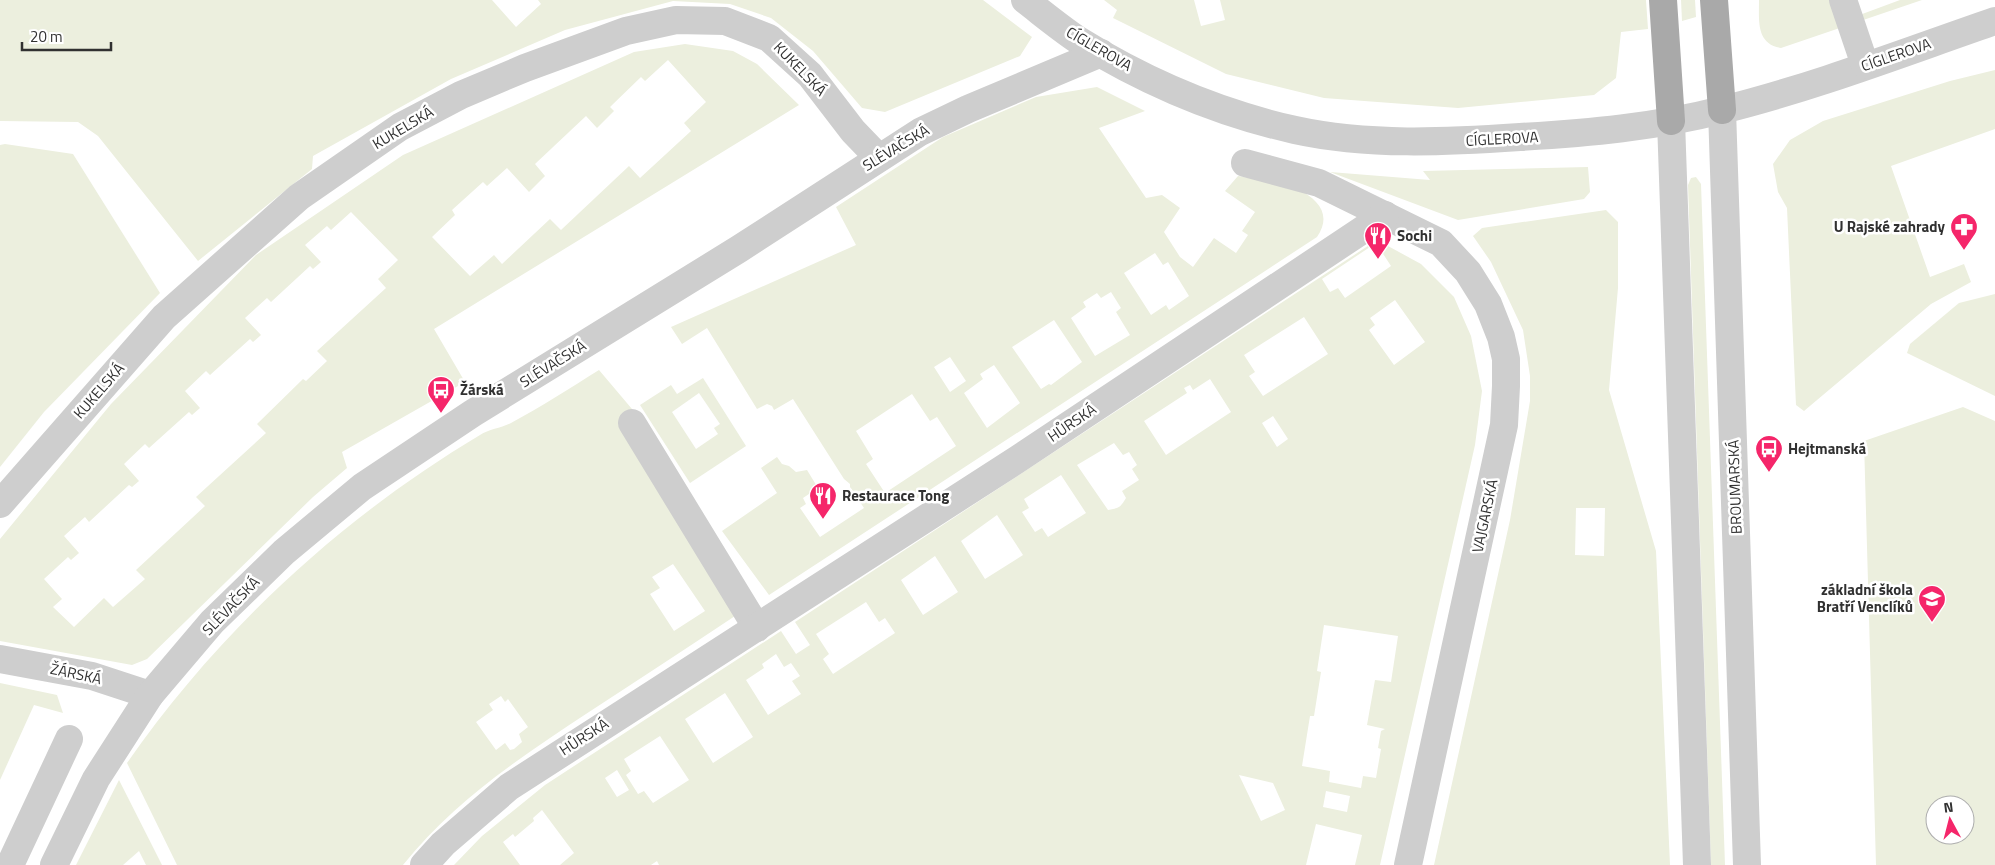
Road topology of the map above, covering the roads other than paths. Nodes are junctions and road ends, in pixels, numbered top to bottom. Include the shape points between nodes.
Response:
1 (1025, 0) edge
2 (1663, 0) edge
3 (1714, 0) edge
4 (1843, 0) edge
5 (1995, 21) edge
6 (1101, 53) junction
7 (1865, 65) junction
8 (1722, 110) junction
9 (1671, 121) junction
10 (879, 158) junction
11 (1245, 164) dead end
12 (1385, 216) junction
13 (632, 423) dead end
14 (0, 504) edge
15 (757, 628) junction
16 (0, 659) edge
17 (150, 695) junction
18 (69, 739) dead end
19 (14, 854) edge
20 (54, 863) edge
21 (424, 865) edge
22 (1408, 865) edge
23 (1697, 865) edge
24 (1748, 865) edge

1 - 6 street, CÍGLEROVA
2 - 9 main road
3 - 8 main road
4 - 7 street
5 - 7 street, CÍGLEROVA
6 - 9 street, CÍGLEROVA via 1199,101 1297,130 1368,139 1446,142 1586,134
6 - 10 street, SLÉVAČSKÁ via 968,109 920,132
7 - 8 street, CÍGLEROVA
8 - 9 street, CÍGLEROVA
8 - 24 street, BROUMARSKÁ
9 - 23 street
10 - 14 street, KUKELSKÁ via 853,131 810,75 769,38 725,21 676,20 635,29 525,68 461,95 400,127 299,197 164,317
10 - 17 street, SLÉVAČSKÁ via 739,249 473,413 362,487 284,552 212,622
11 - 12 street, VAJGARSKÁ via 1319,183
12 - 15 street, HŮRSKÁ
12 - 22 street, VAJGARSKÁ via 1442,243 1468,272 1488,304 1506,359 1504,425
13 - 15 street
15 - 21 street, HŮRSKÁ via 509,787 443,844
16 - 17 street, ŽÁRSKÁ via 92,676
17 - 20 street, SLÉVAČSKÁ via 96,779
18 - 19 street
19 - 20 street

